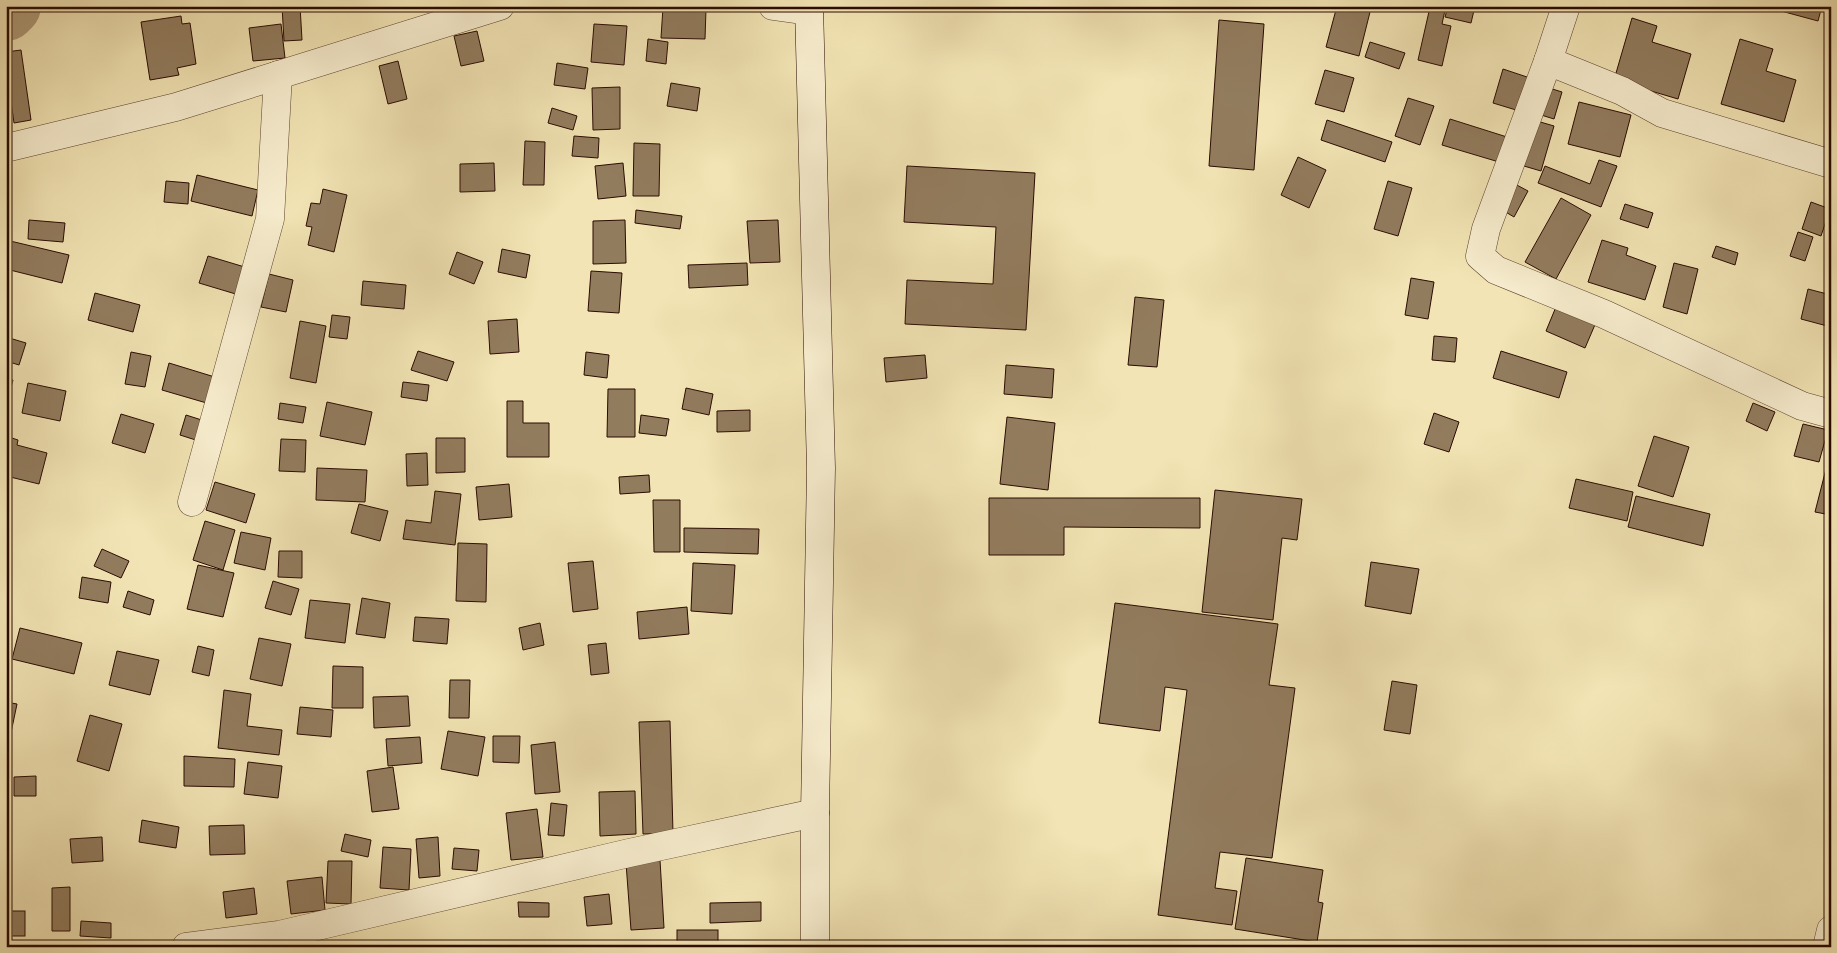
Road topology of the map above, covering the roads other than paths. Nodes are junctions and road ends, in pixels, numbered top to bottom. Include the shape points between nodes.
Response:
1 (500, 6) edge
2 (773, 6) edge
3 (1566, 6) edge
4 (809, 9) edge
5 (1548, 61) junction
6 (278, 75) junction
7 (6, 148) edge
8 (1831, 164) edge
9 (1831, 414) edge
10 (192, 502) dead end
11 (815, 812) junction
12 (1831, 930) edge
13 (186, 947) edge
14 (815, 947) edge
15 (1827, 947) edge

1 - 6 street
2 - 4 street
3 - 5 street
4 - 11 street via 821,468
5 - 8 street via 1622,91 1662,113
5 - 9 street via 1486,229 1480,256 1496,270 1604,314 1802,406
6 - 7 street via 176,107
6 - 10 street via 270,219
11 - 13 street via 280,935
11 - 14 street
12 - 15 street

